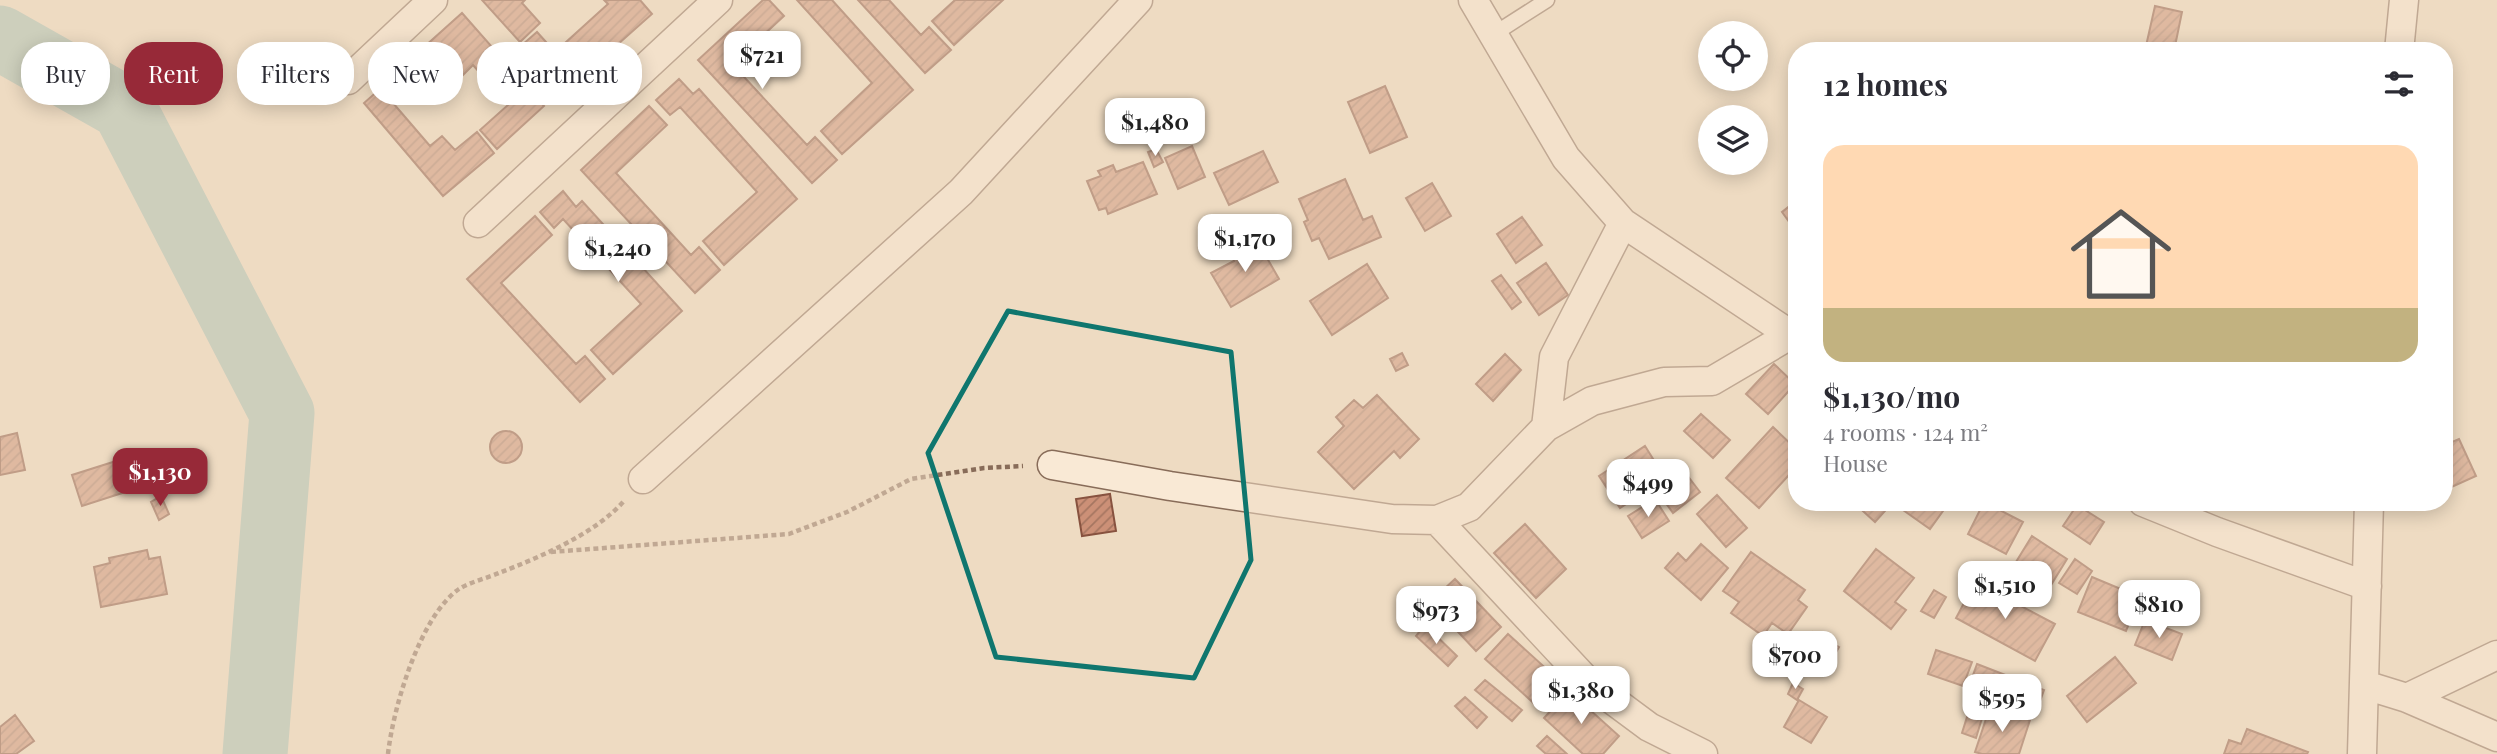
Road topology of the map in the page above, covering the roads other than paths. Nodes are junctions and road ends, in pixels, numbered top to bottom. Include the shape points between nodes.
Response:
1 (433, 0) edge
2 (718, 0) edge
3 (1138, 0) edge
4 (1473, 0) edge
5 (1547, 0) edge
6 (2404, 0) edge
7 (1494, 34) junction
8 (2400, 42) edge
9 (354, 74) edge
10 (478, 223) dead end
11 (1623, 223) junction
12 (1788, 334) edge
13 (1788, 340) edge
14 (1546, 427) junction
15 (1052, 465) road end
16 (643, 480) road end
17 (2165, 511) edge
18 (2369, 511) edge
19 (1437, 520) junction
20 (2367, 586) junction
21 (2497, 655) edge
22 (2365, 685) junction
23 (2407, 698) junction
24 (2497, 737) edge
25 (1703, 754) edge
26 (2362, 754) edge

1 - 9 street
2 - 10 street
3 - 16 street via 961,192
4 - 7 street
5 - 7 lane
6 - 8 street
7 - 11 street via 1566,158
11 - 12 street
11 - 14 street via 1554,357
13 - 14 street via 1712,381 1664,382 1592,401
14 - 19 street via 1469,508
15 - 19 street via 1392,519
17 - 20 street
18 - 20 street
19 - 25 street via 1587,681 1649,727
20 - 22 street
21 - 23 street
22 - 23 street
22 - 26 street
23 - 24 street

